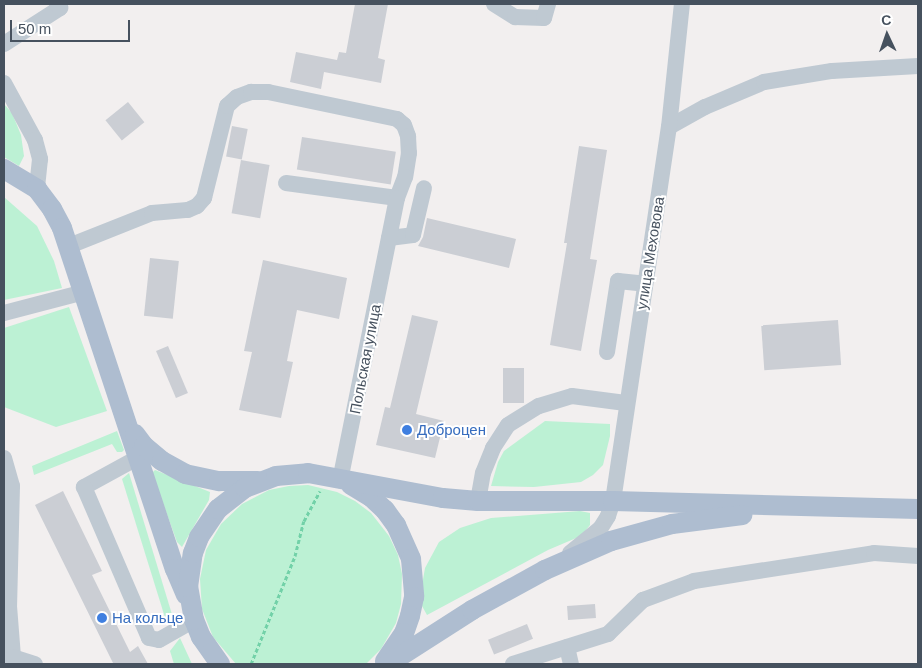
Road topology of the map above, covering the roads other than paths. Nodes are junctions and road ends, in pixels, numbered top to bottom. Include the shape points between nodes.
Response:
1 (57, 4) edge
2 (494, 4) edge
3 (548, 4) edge
4 (682, 4) edge
5 (4, 44) edge
6 (918, 66) edge
7 (4, 83) edge
8 (669, 127) junction
9 (4, 169) edge
10 (286, 183) dead end
11 (424, 188) dead end
12 (37, 189) junction
13 (397, 198) junction
14 (389, 238) junction
15 (69, 246) junction
16 (645, 284) junction
17 (84, 292) junction
18 (4, 313) edge
19 (607, 352) dead end
20 (626, 403) junction
21 (130, 427) junction
22 (139, 457) junction
23 (4, 458) edge
24 (340, 480) junction
25 (260, 481) junction
26 (478, 501) junction
27 (613, 501) junction
28 (849, 508) junction
29 (918, 509) edge
30 (918, 556) edge
31 (545, 570) junction
32 (192, 612) junction
33 (567, 647) junction
34 (8, 657) edge
35 (215, 661) edge
36 (35, 664) edge
37 (382, 664) edge
38 (388, 664) edge
39 (513, 664) edge
40 (571, 664) edge

1 - 5 street via 60,8
2 - 3 street via 515,17 544,18
4 - 8 street, улица Меховова
6 - 8 street via 832,71 764,82 705,107
7 - 12 street via 35,140 40,159
8 - 16 street, улица Меховова
9 - 12 main road
10 - 13 street
11 - 14 street via 413,236
12 - 15 main road via 52,209
13 - 14 street, Польская улица
13 - 15 street, Польская улица via 409,153 406,130 397,119 268,92 251,92 237,97 227,106 204,198 197,206 188,210 152,213
14 - 24 street, Польская улица
15 - 17 main road
16 - 19 street via 618,281
16 - 20 street, улица Меховова
17 - 18 street
17 - 21 main road
20 - 26 street via 572,396 539,406 508,424 483,473
20 - 27 street, улица Меховова
21 - 22 main road
21 - 25 main road via 144,446 185,474 219,481
22 - 32 main road
22 - 32 street via 84,487 149,638 159,640
23 - 34 street via 12,486
24 - 25 main road via 308,473
24 - 26 main road
24 - 37 main road via 371,497 385,510 396,525 411,560 414,597 410,616 394,650
25 - 32 main road via 218,509 199,537 189,570
26 - 27 main road
27 - 28 main road
27 - 31 street, улица Меховова via 600,529
28 - 29 main road
28 - 31 main road via 672,524 611,541
30 - 33 street via 874,553 694,581 643,600 608,634
31 - 38 main road via 472,610
32 - 35 main road
33 - 39 street
33 - 40 street
34 - 36 street

